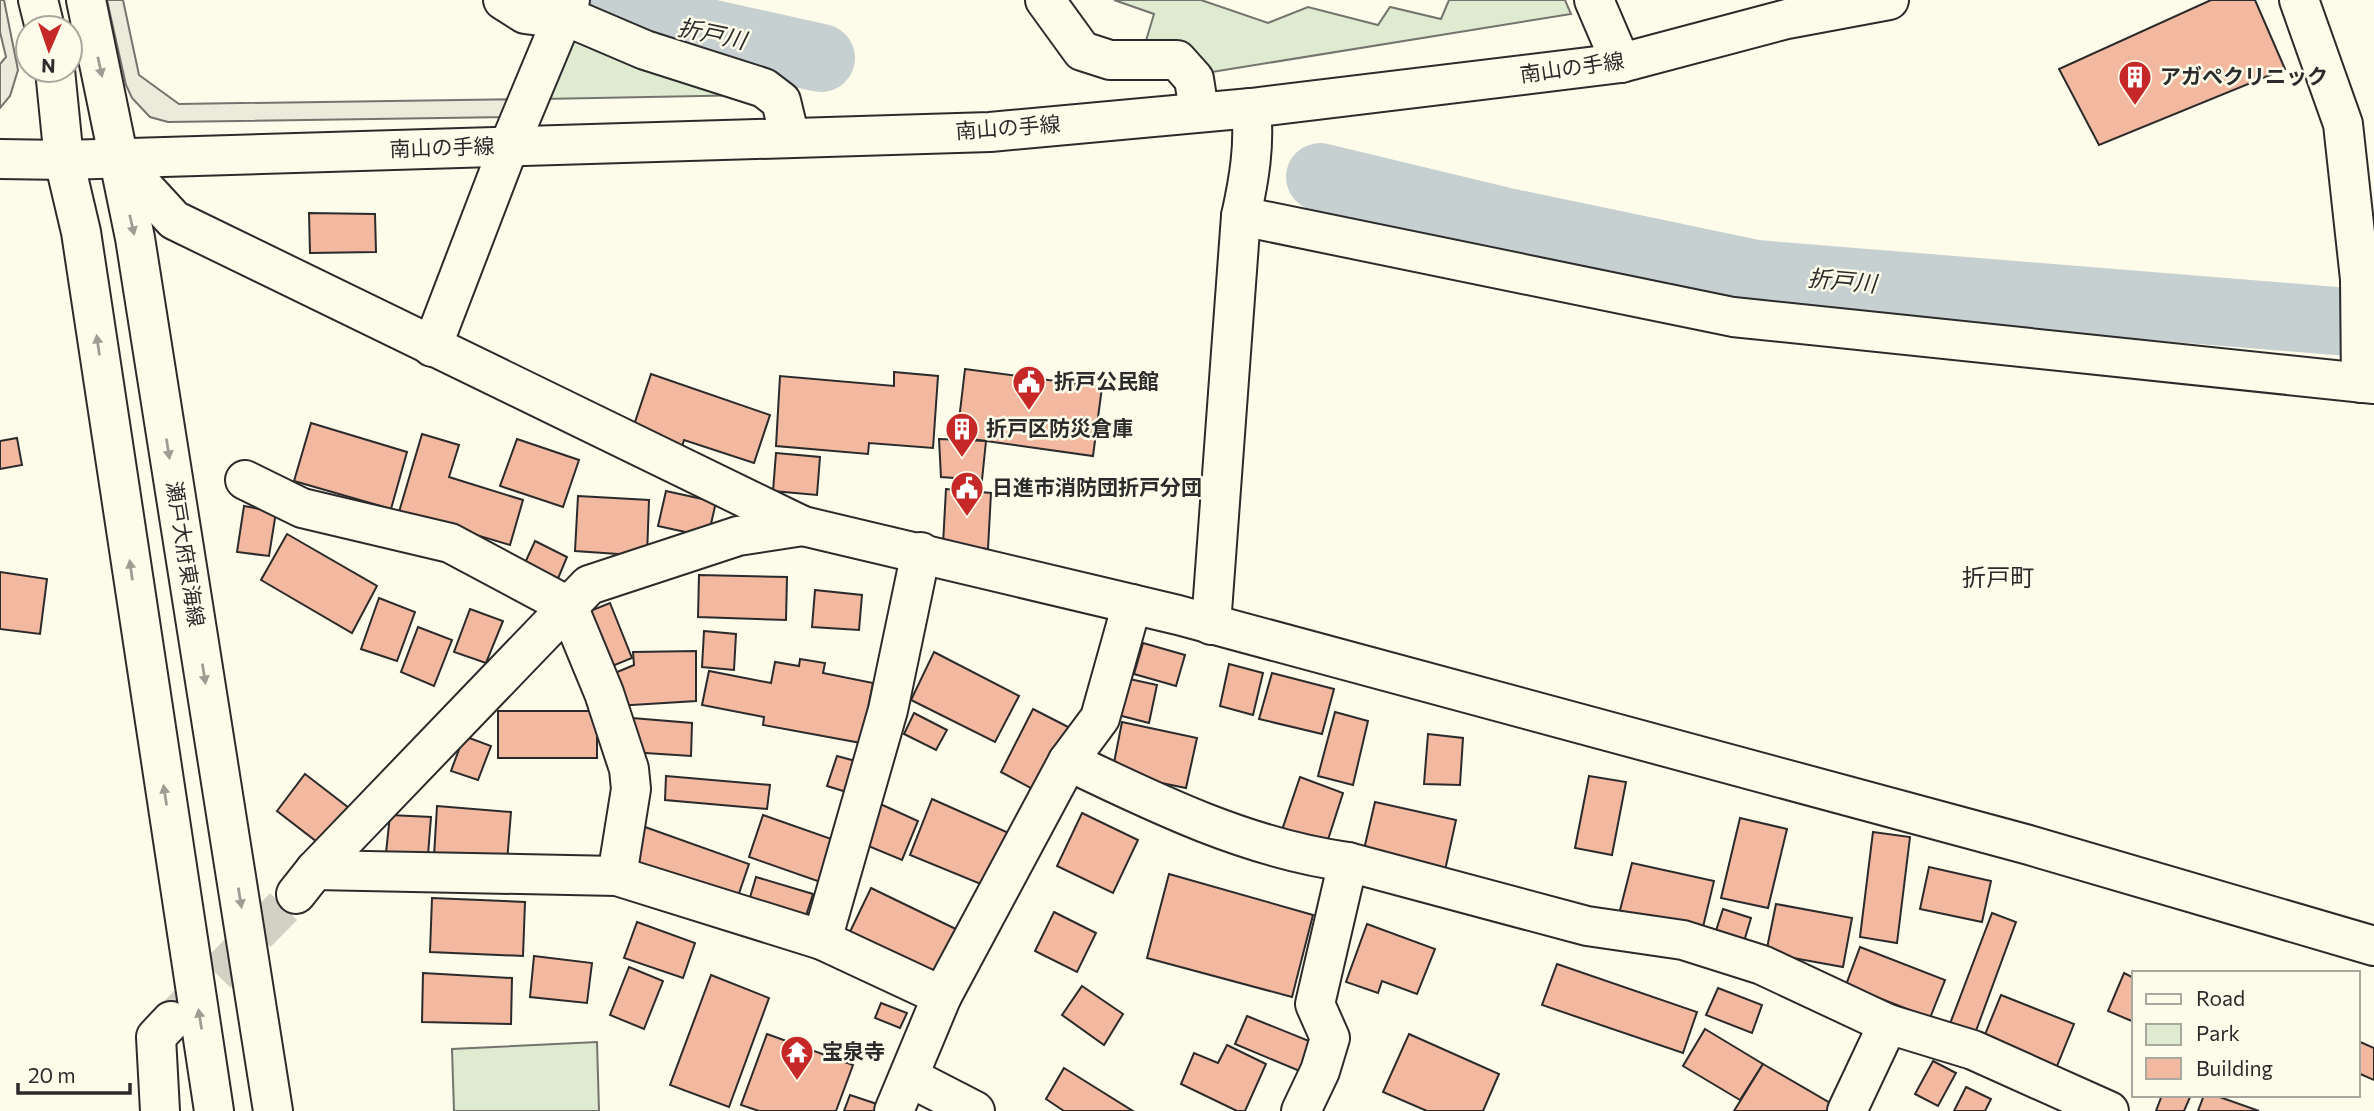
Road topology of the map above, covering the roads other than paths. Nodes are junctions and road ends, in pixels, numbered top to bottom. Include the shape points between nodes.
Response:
1 (86, 0) edge
2 (503, 0) edge
3 (1045, 0) edge
4 (1594, 0) edge
5 (1889, 0) edge
6 (2299, 0) edge
7 (567, 8) edge
8 (1621, 63) junction
9 (56, 84) edge
10 (1251, 108) junction
11 (1199, 111) junction
12 (790, 138) junction
13 (509, 146) junction
14 (117, 158) junction
15 (0, 159) edge
16 (64, 160) junction
17 (1241, 216) junction
18 (432, 347) junction
19 (2368, 384) edge
20 (245, 480) dead end
21 (803, 526) junction
22 (921, 552) junction
23 (1132, 604) junction
24 (568, 607) junction
25 (1211, 625) junction
26 (1068, 761) junction
27 (1348, 862) junction
28 (617, 876) junction
29 (822, 940) junction
30 (2374, 946) edge
31 (942, 996) junction
32 (171, 1021) tunnel mouth
33 (1888, 1024) junction
34 (901, 1094) edge
35 (160, 1111) edge
36 (214, 1111) edge
37 (273, 1111) edge
38 (975, 1111) edge
39 (1301, 1111) edge
40 (1847, 1111) edge
41 (2109, 1111) edge

1 -> 14 street, 瀬戸大府東海線
2 - 7 street via 525,14
3 - 11 street via 1082,51 1110,60 1177,60 1194,79
4 - 8 street
5 - 8 street, 南山の手線 via 1787,19
6 - 19 street via 2343,124
7 - 12 street via 578,21 645,50 764,88 781,101
7 - 13 street
8 - 10 street, 南山の手線
9 - 16 street
10 - 11 street, 南山の手線
10 - 17 street via 1249,177
11 - 12 street, 南山の手線 via 990,132
12 - 13 street, 南山の手線
13 - 14 street, 南山の手線
13 - 18 street
14 - 16 street, 南山の手線
14 - 18 street via 174,220
14 -> 37 street, 瀬戸大府東海線 via 135,238
15 - 16 street, 南山の手線
36 -> 16 street via 81,232
17 - 19 street via 1733,317
17 - 25 street
18 - 21 street
20 - 24 street via 302,508 450,543
21 - 22 street
21 - 24 street via 738,536 589,585
22 - 23 street
22 - 29 street via 888,710
23 - 25 street
23 - 26 street via 1100,718
24 - 28 street via 629,769 631,789
24 - 28 street via 305,882
25 - 30 street via 2029,845
26 - 27 street via 1207,825 1316,858
26 - 31 street
27 - 33 street via 1587,926 1683,940 1762,965
27 - 39 street via 1315,1004 1329,1038
28 - 29 street
29 - 31 street
31 - 34 street
32 - 35 street via 156,1037
33 - 40 street
33 - 41 street via 1973,1050
34 - 38 street

